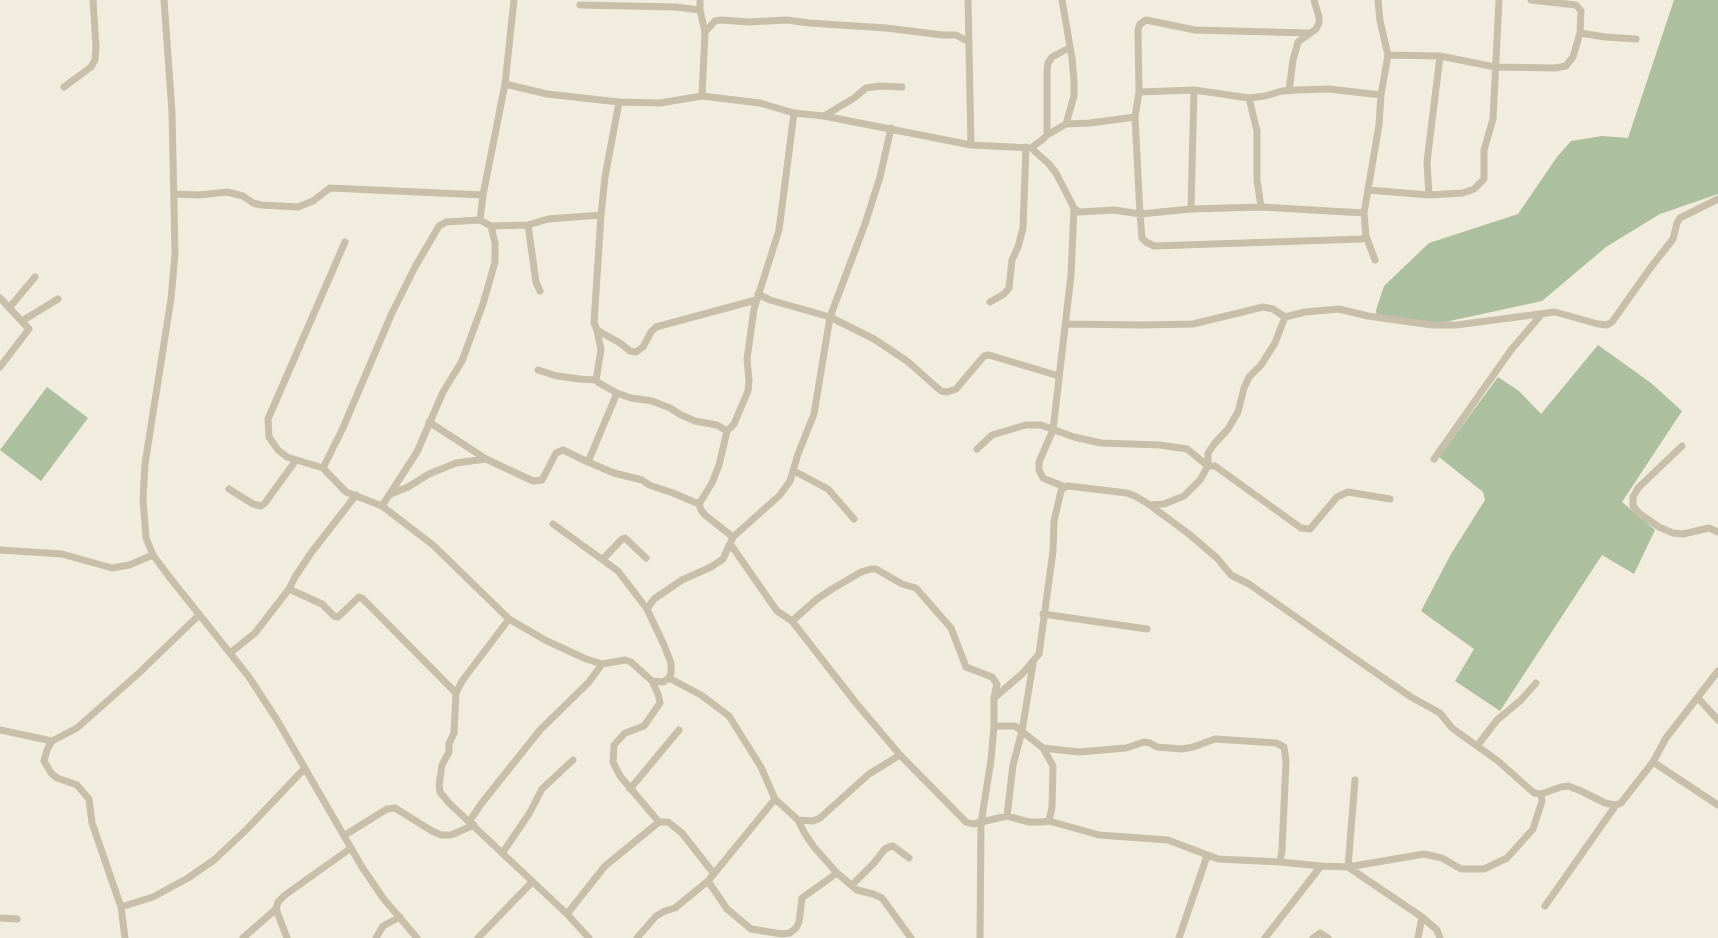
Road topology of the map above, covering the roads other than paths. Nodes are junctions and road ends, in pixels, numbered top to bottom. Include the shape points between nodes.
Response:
1 (93, 0) edge
2 (164, 0) edge
3 (513, 0) edge
4 (700, 0) edge
5 (968, 0) edge
6 (1062, 0) edge
7 (1314, 0) edge
8 (1377, 0) edge
9 (1499, 0) edge
10 (1532, 0) edge
11 (623, 3) edge
12 (580, 5) dead end
13 (700, 10) junction
14 (968, 24) junction
15 (705, 32) junction
16 (1309, 33) junction
17 (1580, 33) junction
18 (956, 34) junction
19 (1635, 39) dead end
20 (969, 42) junction
21 (1069, 48) junction
22 (1388, 55) junction
23 (1440, 56) junction
24 (1495, 67) junction
25 (505, 84) junction
26 (64, 87) dead end
27 (902, 87) dead end
28 (1194, 90) junction
29 (1288, 91) junction
30 (1139, 92) junction
31 (1380, 95) junction
32 (702, 96) junction
33 (1249, 98) junction
34 (620, 102) junction
35 (794, 112) junction
36 (824, 116) junction
37 (1135, 117) junction
38 (1066, 124) junction
39 (891, 128) junction
40 (1047, 135) junction
41 (971, 145) junction
42 (1028, 148) junction
43 (1368, 190) junction
44 (174, 194) junction
45 (483, 195) junction
46 (1429, 195) junction
47 (1718, 199) edge
48 (1261, 207) junction
49 (1074, 208) junction
50 (1191, 209) junction
51 (1364, 213) junction
52 (1140, 214) junction
53 (601, 215) junction
54 (480, 220) junction
55 (528, 225) junction
56 (491, 226) junction
57 (1366, 236) junction
58 (345, 242) dead end
59 (1375, 260) dead end
60 (35, 277) dead end
61 (540, 291) dead end
62 (757, 297) junction
63 (0, 298) edge
64 (58, 299) dead end
65 (990, 302) dead end
66 (9, 308) junction
67 (1541, 315) junction
68 (830, 317) junction
69 (1285, 317) junction
70 (22, 321) junction
71 (1066, 324) junction
72 (597, 330) junction
73 (0, 367) edge
74 (538, 370) dead end
75 (1059, 376) junction
76 (596, 380) junction
77 (617, 393) junction
78 (429, 422) junction
79 (1053, 430) junction
80 (727, 431) junction
81 (1682, 446) dead end
82 (978, 449) dead end
83 (486, 459) junction
84 (1434, 459) dead end
85 (296, 460) junction
86 (588, 462) junction
87 (1208, 466) junction
88 (323, 468) junction
89 (794, 471) junction
90 (1065, 487) junction
91 (229, 489) dead end
92 (390, 494) junction
93 (356, 495) junction
94 (1390, 499) dead end
95 (699, 504) junction
96 (1150, 505) junction
97 (382, 506) junction
98 (854, 519) dead end
99 (553, 524) dead end
100 (1718, 531) edge
101 (732, 541) junction
102 (0, 550) edge
103 (153, 555) junction
104 (646, 558) dead end
105 (603, 559) junction
106 (289, 589) junction
107 (647, 609) junction
108 (199, 615) junction
109 (1044, 615) junction
110 (509, 619) junction
111 (792, 621) junction
112 (1147, 629) dead end
113 (230, 653) junction
114 (1033, 662) junction
115 (602, 664) junction
116 (1718, 671) edge
117 (669, 678) junction
118 (652, 681) junction
119 (1536, 683) dead end
120 (456, 693) junction
121 (994, 698) junction
122 (1698, 698) junction
123 (1718, 720) edge
124 (994, 726) junction
125 (0, 730) edge
126 (679, 730) dead end
127 (1022, 731) junction
128 (52, 741) junction
129 (1477, 746) junction
130 (1043, 748) junction
131 (900, 755) junction
132 (573, 760) dead end
133 (1653, 762) junction
134 (305, 768) junction
135 (1355, 780) dead end
136 (630, 789) junction
137 (1541, 794) junction
138 (775, 799) junction
139 (1616, 805) junction
140 (1718, 805) edge
141 (1007, 816) junction
142 (798, 820) junction
143 (1049, 820) junction
144 (659, 822) junction
145 (472, 823) junction
146 (981, 823) junction
147 (345, 835) junction
148 (351, 848) junction
149 (503, 852) junction
150 (1207, 856) junction
151 (909, 858) dead end
152 (1280, 862) junction
153 (1321, 866) junction
154 (1348, 867) junction
155 (837, 873) junction
156 (714, 874) junction
157 (708, 881) junction
158 (532, 882) junction
159 (852, 885) junction
160 (1545, 906) dead end
161 (121, 907) junction
162 (276, 909) junction
163 (567, 914) junction
164 (400, 917) junction
165 (1422, 917) junction
166 (0, 918) edge
167 (17, 919) dead end
168 (751, 929) junction
169 (482, 936) edge
170 (125, 938) edge
171 (243, 938) edge
172 (286, 938) edge
173 (376, 938) edge
174 (417, 938) edge
175 (589, 938) edge
176 (637, 938) edge
177 (760, 938) edge
178 (911, 938) edge
179 (980, 938) edge
180 (1179, 938) edge
181 (1265, 938) edge
182 (1313, 938) edge
183 (1328, 938) edge
184 (1418, 938) edge
185 (1440, 938) edge

1 - 26 street via 94,60 91,67
2 - 44 street
3 - 25 street
4 - 13 street
5 - 14 street
6 - 21 street
7 - 16 street via 1319,23
8 - 22 street
9 - 24 street
10 - 17 street via 1576,5 1581,11
11 - 12 street
11 - 13 street
13 - 15 street
14 - 18 street
14 - 20 street
15 - 18 street via 721,20 787,20
15 - 32 street
16 - 29 street via 1298,42
16 - 30 street via 1195,30 1146,20 1138,30
17 - 19 street
17 - 24 street via 1566,66
18 - 20 street
20 - 41 street
21 - 38 street via 1074,96
21 - 40 street via 1048,63
22 - 23 street
22 - 31 street
23 - 24 street
23 - 46 street via 1427,162
24 - 46 street via 1484,179 1463,193
25 - 34 street via 547,94
25 - 45 street
27 - 36 street via 866,88
28 - 30 street
28 - 33 street
28 - 50 street
29 - 31 street via 1329,89
29 - 33 street
30 - 37 street
31 - 43 street
32 - 34 street via 660,103
32 - 35 street via 760,103
33 - 48 street via 1257,130
34 - 53 street
35 - 36 street
35 - 62 street via 778,230
36 - 39 street
37 - 38 street
37 - 52 street
38 - 40 street
39 - 41 street
39 - 68 street via 865,224
40 - 42 street
41 - 42 street
42 - 49 street via 1056,173
42 - 65 street via 1023,228 1012,260 1009,288
43 - 46 street
43 - 51 street
44 - 45 street via 227,192 261,205 298,207 330,188
44 - 103 street via 171,299 145,464 143,515
45 - 54 street
47 - 67 street via 1680,218 1672,239 1612,322 1598,324 1555,312
48 - 50 street
48 - 51 street
49 - 52 street via 1078,212 1114,210
49 - 71 street
50 - 52 street
51 - 57 street
52 - 57 street via 1142,238 1154,246
53 - 55 street via 548,219
53 - 72 street via 594,323
54 - 56 street
54 - 88 street via 439,226 392,313
55 - 56 street
55 - 61 street
56 - 78 street via 495,262 483,304 462,361
57 - 59 street
58 - 85 street via 268,419 269,437 278,450
60 - 66 street
62 - 68 street
62 - 72 street via 656,327 636,352
62 - 80 street via 747,359 748,392
63 - 66 street
64 - 70 street
66 - 70 street
67 - 69 street via 1456,325 1368,316 1339,309
67 - 84 street via 1505,358
68 - 75 street via 907,361 941,391 956,389 989,355
68 - 89 street via 814,414
69 - 71 street via 1263,307 1193,324
69 - 87 street via 1270,351 1249,377 1238,412 1208,453
70 - 73 street via 29,328
71 - 75 street
72 - 76 street via 601,350
74 - 76 street
75 - 79 street
76 - 77 street
77 - 80 street via 652,401
77 - 86 street
78 - 83 street
78 - 92 street via 410,465
79 - 82 street via 1026,425 992,435
79 - 87 street via 1101,443 1187,449
79 - 90 street via 1039,470 1043,478
80 - 95 street via 719,465
81 - 100 street via 1638,488 1633,506 1673,533 1709,528
83 - 86 street via 534,481 542,480 556,453 563,450
83 - 92 street via 456,463
85 - 88 street
85 - 91 street via 261,506
86 - 95 street
87 - 94 street via 1215,466 1301,528 1310,529 1337,497 1348,492
87 - 96 street via 1184,496
88 - 93 street via 346,492
89 - 98 street via 828,489
89 - 101 street via 780,495
90 - 96 street via 1127,493
90 - 109 street via 1054,521
92 - 97 street
93 - 97 street
93 - 106 street
95 - 101 street
96 - 129 street via 1217,558 1231,575 1440,713 1452,728
97 - 110 street via 433,545
99 - 105 street
101 - 107 street via 723,559 682,580 654,599
101 - 111 street via 777,611
102 - 103 street via 62,554 112,568 129,566
103 - 108 street
104 - 105 street via 625,538
105 - 107 street via 618,571
106 - 113 street via 255,633
106 - 120 street via 338,617 362,598
107 - 117 street via 670,663
108 - 113 street
108 - 128 street via 76,728
109 - 112 street
109 - 114 street via 1039,654
110 - 115 street via 545,640
110 - 120 street
111 - 121 street via 832,589 861,572 876,569 916,588 929,602 951,628 966,667 992,677 997,684
111 - 131 street
113 - 134 street via 278,720
114 - 121 street
114 - 127 street
115 - 118 street via 631,662
115 - 145 street via 540,730 481,804
116 - 122 street
117 - 118 street
117 - 138 street via 729,716 761,767
118 - 136 street via 660,703 644,726 625,733 614,745 613,762
119 - 129 street via 1497,720
120 - 145 street via 454,734 439,785 440,792
121 - 124 street
122 - 123 street
122 - 133 street
124 - 127 street via 1015,726
124 - 146 street
125 - 128 street
126 - 136 street
127 - 130 street
127 - 141 street
128 - 161 street via 44,761 57,778 77,785 89,799 92,823
129 - 137 street via 1530,791
130 - 143 street via 1053,766
130 - 152 street via 1079,752 1126,748 1144,742 1182,749 1215,739 1276,742 1284,747 1286,761
131 - 142 street via 869,774 820,818
131 - 146 street via 960,818
132 - 149 street via 542,789
133 - 139 street via 1626,798
133 - 140 street
134 - 147 street
134 - 161 street via 214,860 153,897
135 - 154 street
136 - 144 street
137 - 139 street via 1568,786
137 - 154 street via 1533,829 1507,858 1484,869 1461,868 1424,854
138 - 142 street
138 - 156 street
139 - 160 street
141 - 143 street via 1029,822
141 - 146 street
142 - 155 street via 804,834
143 - 150 street via 1099,835 1168,840
144 - 156 street via 668,822 682,832
144 - 163 street via 605,866
145 - 147 street via 451,835 441,835 395,808
145 - 149 street
146 - 179 street
147 - 148 street
148 - 162 street via 291,890
148 - 164 street
149 - 158 street
150 - 152 street
150 - 180 street
151 - 159 street via 889,847
152 - 153 street
153 - 154 street
153 - 181 street
154 - 165 street
155 - 159 street
155 - 168 street via 802,898 799,922 790,933
156 - 157 street
157 - 168 street via 727,909
157 - 176 street via 675,908 656,916
158 - 163 street
158 - 169 street
159 - 178 street via 882,898
161 - 170 street
162 - 171 street
162 - 172 street
163 - 175 street
164 - 173 street via 383,926
164 - 174 street
165 - 184 street
165 - 185 street
166 - 167 street
168 - 177 street
182 - 183 street via 1320,933

